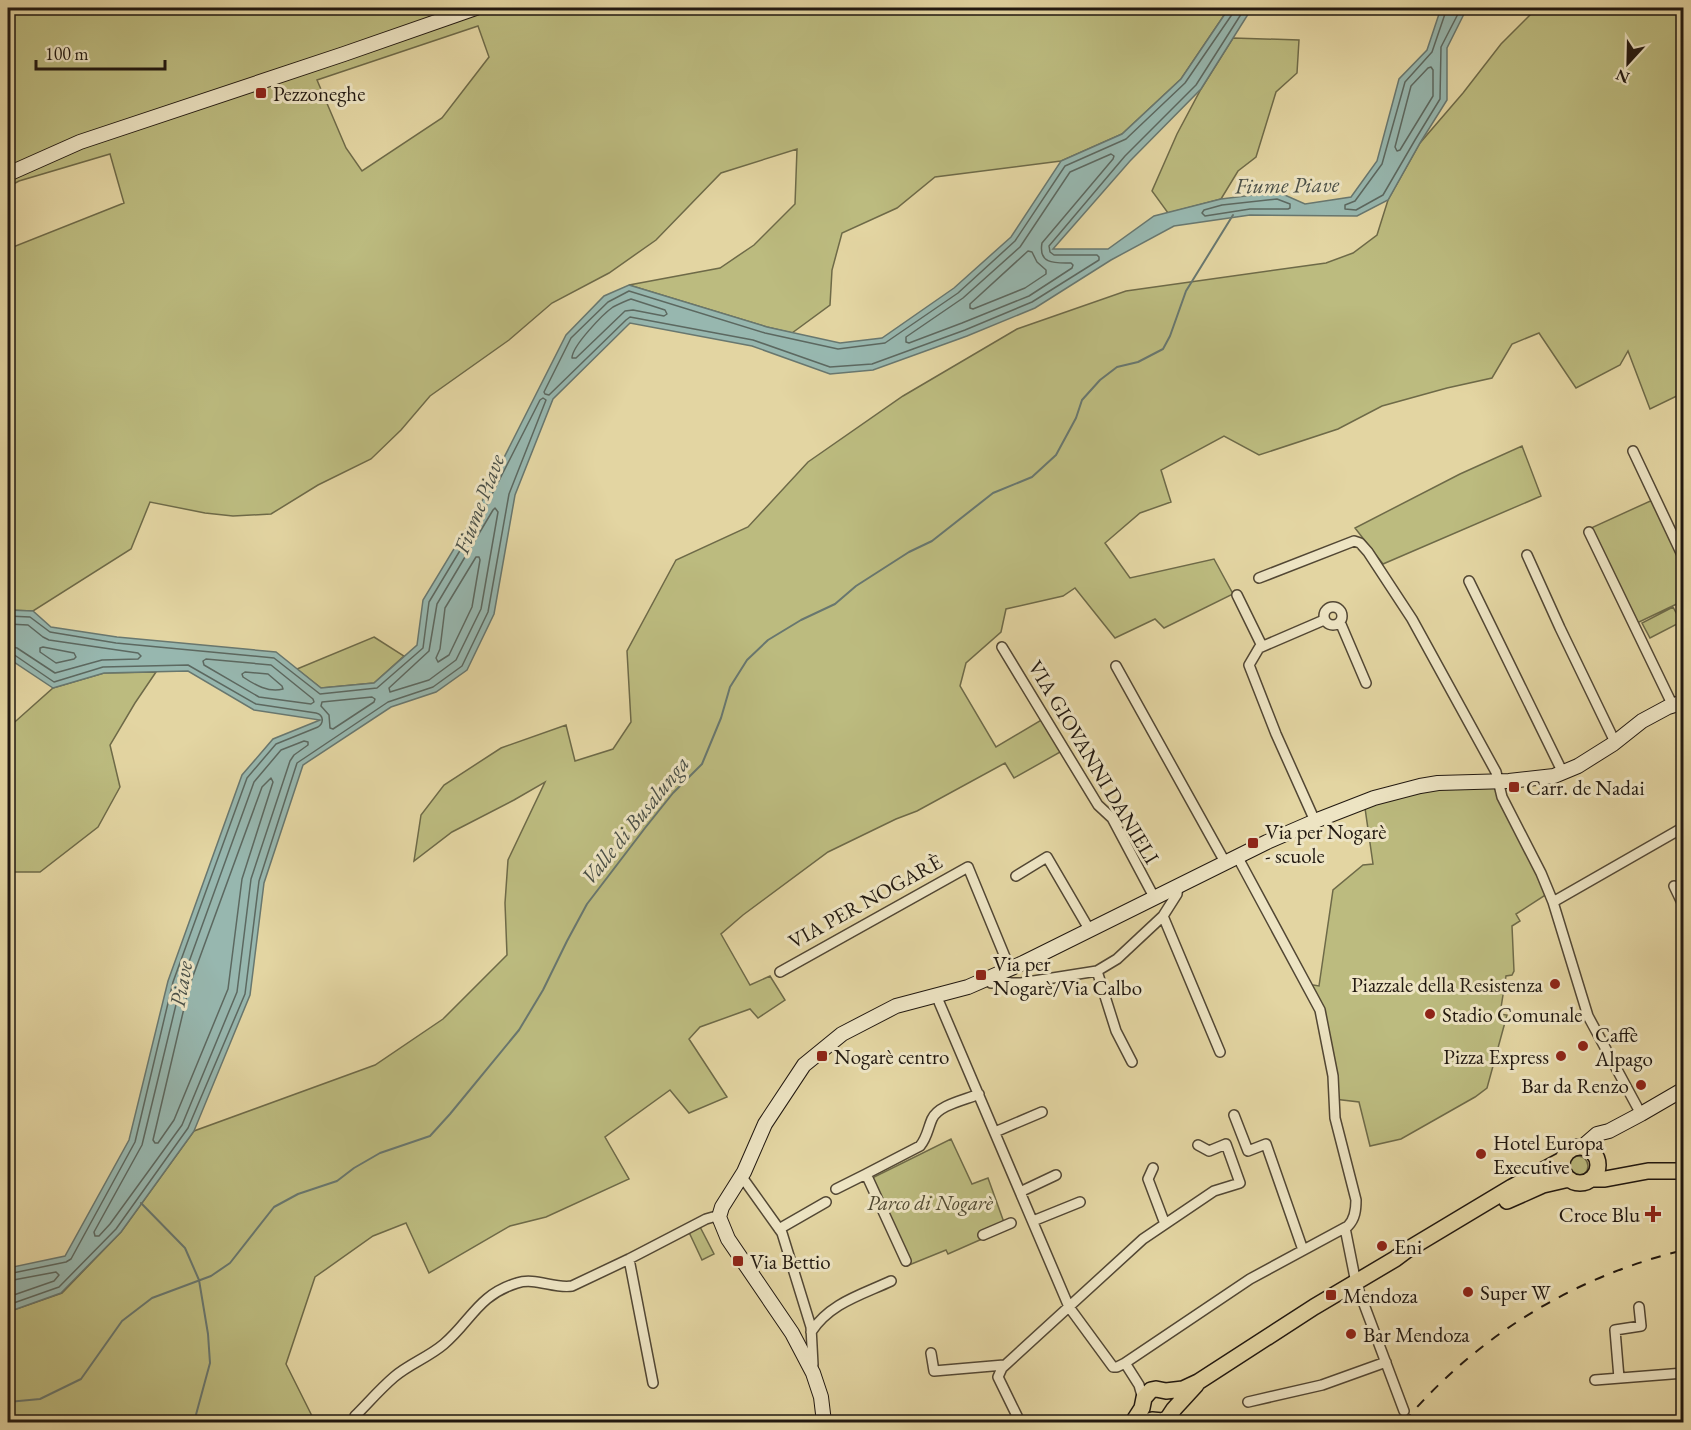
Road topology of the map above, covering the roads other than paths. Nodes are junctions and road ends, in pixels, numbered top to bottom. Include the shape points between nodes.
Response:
1 (476, 8) edge
2 (8, 174) edge
3 (1633, 451) dead end
4 (1589, 532) dead end
5 (1527, 555) dead end
6 (1683, 559) edge
7 (1259, 578) dead end
8 (1469, 581) dead end
9 (1237, 594) dead end
10 (1324, 620) junction
11 (1340, 622) junction
12 (1262, 646) junction
13 (1002, 647) dead end
14 (1116, 666) dead end
15 (1366, 683) dead end
16 (1678, 704) edge
17 (1615, 742) junction
18 (1563, 773) junction
19 (1499, 781) junction
20 (1315, 821) junction
21 (1683, 827) edge
22 (1231, 859) junction
23 (1016, 876) dead end
24 (1179, 885) junction
25 (1674, 886) dead end
26 (1154, 897) junction
27 (1554, 902) junction
28 (1683, 907) edge
29 (1163, 916) junction
30 (1089, 929) junction
31 (1010, 969) junction
32 (1096, 971) junction
33 (780, 972) dead end
34 (986, 979) junction
35 (936, 995) junction
36 (1220, 1052) dead end
37 (1132, 1062) dead end
38 (1683, 1089) edge
39 (979, 1094) junction
40 (1042, 1112) dead end
41 (1234, 1114) dead end
42 (1641, 1114) junction
43 (995, 1132) junction
44 (1198, 1145) dead end
45 (1562, 1160) junction
46 (1591, 1161) junction
47 (1153, 1168) dead end
48 (1683, 1171) edge
49 (866, 1174) junction
50 (742, 1176) junction
51 (1056, 1176) dead end
52 (1569, 1179) junction
53 (836, 1189) dead end
54 (1020, 1192) junction
55 (826, 1202) dead end
56 (1080, 1202) dead end
57 (720, 1214) junction
58 (1033, 1221) junction
59 (1011, 1223) dead end
60 (1165, 1224) junction
61 (1345, 1228) junction
62 (779, 1229) junction
63 (983, 1235) dead end
64 (1303, 1250) junction
65 (629, 1259) junction
66 (1395, 1259) junction
67 (906, 1261) dead end
68 (891, 1281) dead end
69 (1356, 1283) junction
70 (1069, 1307) junction
71 (1639, 1307) dead end
72 (811, 1332) junction
73 (931, 1353) dead end
74 (1386, 1362) junction
75 (1125, 1363) junction
76 (1004, 1365) junction
77 (810, 1367) junction
78 (1683, 1373) edge
79 (1619, 1378) junction
80 (1595, 1380) dead end
81 (1198, 1382) junction
82 (653, 1383) dead end
83 (1149, 1402) edge
84 (1248, 1402) dead end
85 (1174, 1409) junction
86 (1404, 1411) dead end
87 (354, 1416) dead end
88 (824, 1422) edge
89 (1020, 1422) edge
90 (1133, 1422) edge

1 - 2 street via 80,142
3 - 6 street
4 - 16 street
5 - 17 street
7 - 19 street via 1354,541 1360,543 1412,620
8 - 18 street
9 - 12 street
10 - 11 street via 1331,626
10 - 11 street via 1325,611 1334,607 1341,613
10 - 12 street
11 - 15 street
12 - 20 street via 1249,665
13 - 26 street, VIA GIOVANNI DANIELI via 1098,805 1112,818
14 - 22 street
16 - 17 street via 1642,721
17 - 18 street
18 - 19 street
19 - 20 street via 1419,786
19 - 27 street via 1509,813
20 - 22 street
21 - 27 street
22 - 24 street
22 - 61 street via 1320,1010 1333,1076 1335,1118 1356,1200 1353,1220
23 - 30 street via 1047,857
24 - 26 street
24 - 29 street
25 - 28 street
26 - 30 street
27 - 42 street via 1588,1016
29 - 32 street via 1117,959
29 - 36 street
30 - 31 street
31 - 33 street, VIA PER NOGARÈ via 968,867
31 - 34 street
32 - 34 street via 1021,983 991,983
32 - 37 street via 1116,1031
34 - 35 street
35 - 39 street
35 - 50 street via 896,1006 842,1034 806,1062 765,1124
38 - 42 street
39 - 43 street
39 - 49 street via 937,1111 920,1146
40 - 43 street
41 - 64 street via 1248,1151 1266,1144
42 - 46 street via 1599,1139
43 - 54 street
44 - 60 street via 1209,1150 1226,1144 1240,1183 1214,1191
45 - 46 main road via 1577,1147
45 - 52 main road via 1562,1170
45 - 66 main road
46 - 48 main road via 1606,1170 1628,1174
46 - 52 main road via 1580,1183
47 - 60 street via 1148,1179
49 - 53 street
49 - 67 street
50 - 57 street
50 - 62 street
51 - 54 street
52 - 66 main road via 1503,1202 1410,1255
54 - 58 street
55 - 62 street
56 - 58 street
57 - 65 street
57 - 77 street via 728,1239 792,1333
58 - 70 street
59 - 63 street
60 - 70 street via 1143,1239
61 - 64 street
61 - 69 street
62 - 72 street
64 - 75 street via 1250,1279
65 - 82 street
65 - 87 street via 577,1284 562,1287 524,1281 489,1297 443,1345 395,1376
66 - 69 main road
68 - 72 street via 831,1310
69 - 74 street
69 - 81 main road
70 - 75 street via 1113,1367
70 - 76 street
71 - 79 street via 1641,1326 1615,1330
72 - 77 street
73 - 76 street via 934,1371
74 - 84 street via 1323,1384
74 - 86 street
75 - 83 street
76 - 89 street via 998,1377
77 - 88 street via 821,1397
78 - 79 street
79 - 80 street
81 - 83 main road
81 - 85 main road
83 - 85 main road via 1173,1398
83 - 85 main road via 1157,1421 1168,1418
83 - 90 main road

